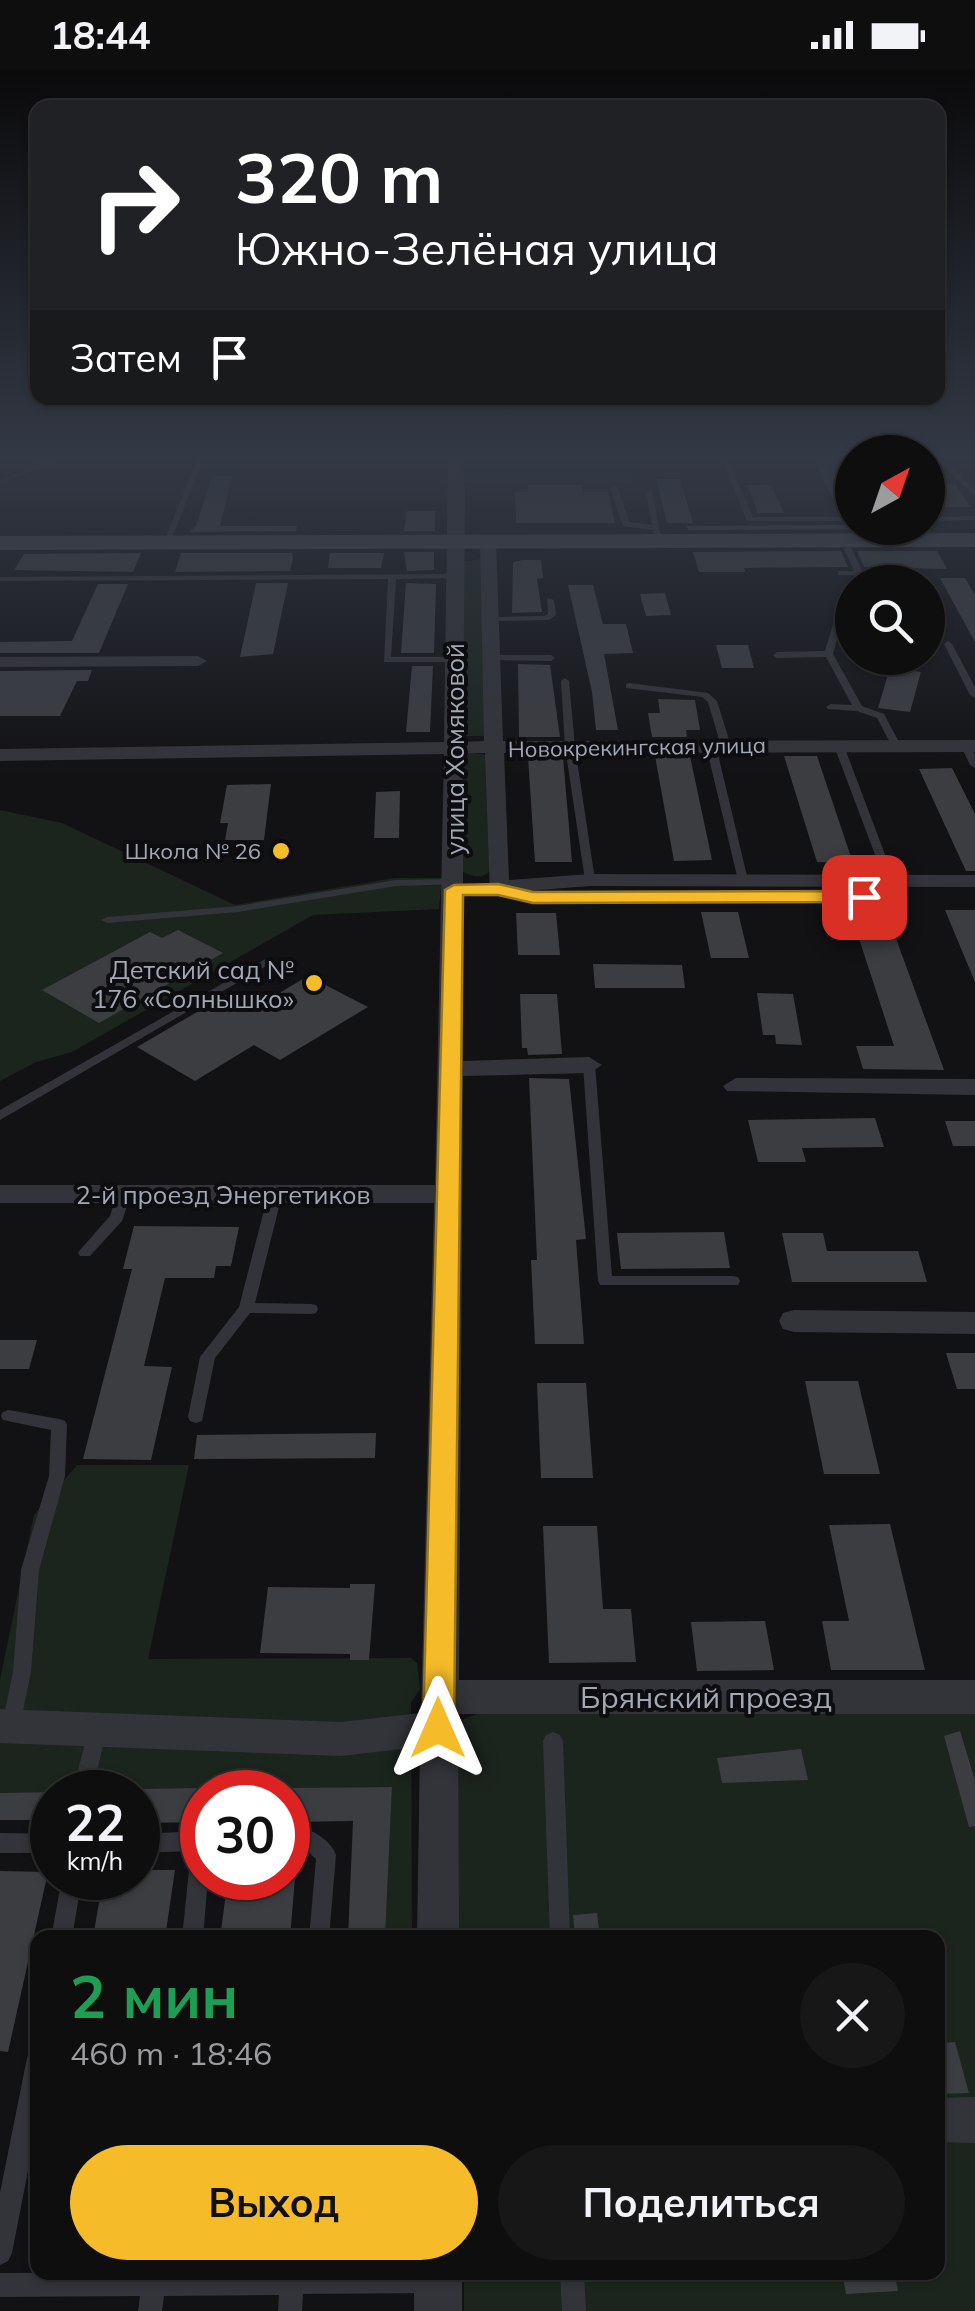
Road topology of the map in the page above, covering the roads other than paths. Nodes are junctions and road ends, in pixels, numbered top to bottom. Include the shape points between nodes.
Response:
1 (456, 565) edge
2 (489, 565) edge
3 (456, 576) junction
4 (392, 577) junction
5 (1, 581) edge
6 (550, 600) dead end
7 (490, 619) junction
8 (835, 631) edge
9 (948, 644) dead end
10 (829, 654) junction
11 (777, 655) dead end
12 (492, 658) junction
13 (551, 658) dead end
14 (454, 660) junction
15 (198, 661) dead end
16 (0, 662) edge
17 (565, 681) dead end
18 (630, 686) dead end
19 (975, 695) edge
20 (830, 708) dead end
21 (858, 708) junction
22 (719, 746) junction
23 (839, 746) junction
24 (896, 746) junction
25 (971, 746) edge
26 (570, 747) junction
27 (494, 749) junction
28 (451, 750) junction
29 (0, 754) edge
30 (975, 765) edge
31 (590, 880) junction
32 (743, 880) junction
33 (890, 881) junction
34 (975, 881) edge
35 (454, 886) junction
36 (498, 890) junction
37 (975, 896) edge
38 (107, 920) dead end
39 (270, 960) dead end
40 (589, 1065) joint
41 (451, 1068) junction
42 (736, 1086) dead end
43 (975, 1088) edge
44 (0, 1116) edge
45 (0, 1194) edge
46 (124, 1194) junction
47 (446, 1194) junction
48 (274, 1195) junction
49 (84, 1254) dead end
50 (733, 1281) dead end
51 (246, 1308) junction
52 (311, 1308) dead end
53 (794, 1321) dead end
54 (975, 1323) edge
55 (9, 1416) dead end
56 (196, 1417) dead end
57 (975, 1698) edge
58 (438, 1713) junction
59 (5, 1726) edge
60 (98, 1728) junction
61 (553, 1741) dead end
62 (88, 1770) edge
63 (310, 1841) edge
64 (0, 1843) edge
65 (30, 1844) edge
66 (68, 1900) edge
67 (196, 1900) edge
68 (62, 1930) edge
69 (193, 1930) edge
70 (321, 1930) edge
71 (438, 1930) edge
72 (560, 1930) edge
73 (30, 2099) edge
74 (945, 2120) edge
75 (975, 2120) edge
76 (0, 2253) edge
77 (116, 2280) edge
78 (154, 2280) edge
79 (292, 2280) edge
80 (332, 2280) edge
81 (572, 2280) edge
82 (0, 2286) edge
83 (438, 2288) edge
84 (150, 2311) edge
85 (290, 2311) edge
86 (574, 2311) edge

1 - 3 street, улица Хомяковой
2 - 7 street, улица Хомяковой
3 - 4 lane
3 - 14 street, улица Хомяковой
4 - 5 lane
4 - 14 lane via 387,660
6 - 7 lane via 552,616 546,618
7 - 12 street, улица Хомяковой
8 - 10 lane
9 - 19 lane
10 - 11 lane
10 - 21 lane
12 - 13 lane
12 - 27 street, улица Хомяковой
14 - 28 street, улица Хомяковой
15 - 16 street
17 - 26 lane
18 - 22 lane via 705,695 712,701
20 - 21 lane
21 - 24 lane via 880,716
22 - 23 street, Новокрекингская улица
22 - 26 street, Новокрекингская улица
22 - 32 lane
23 - 24 street, Новокрекингская улица
23 - 33 lane
24 - 25 street, Новокрекингская улица
25 - 30 lane
26 - 27 street, Новокрекингская улица
26 - 31 lane
27 - 28 street, Новокрекингская улица
27 - 36 street, улица Хомяковой
28 - 29 street, Новокрекингская улица
28 - 35 street, улица Хомяковой
31 - 32 street
31 - 36 street
32 - 33 street
33 - 34 street
35 - 36 street
35 - 38 lane via 396,884 238,909
35 - 41 street, улица Хомяковой
36 - 37 street via 533,897
39 - 44 lane
40 - 41 street
40 - 50 lane via 605,1281
41 - 47 street, улица Хомяковой
42 - 43 street
45 - 46 street, 2-й проезд Энергетиков
46 - 48 street, 2-й проезд Энергетиков
46 - 49 lane via 117,1218
47 - 48 street, 2-й проезд Энергетиков
47 - 58 street, улица Хомяковой
48 - 51 lane
51 - 52 lane
51 - 56 lane via 208,1357
53 - 54 street
55 - 59 lane via 59,1424 57,1476 30,1570 22,1672
57 - 58 street, Брянский проезд
58 - 60 street, Брянский проезд via 341,1739
58 - 71 street, улица Хомяковой
59 - 60 street, Брянский проезд
60 - 62 lane
61 - 72 lane
63 - 70 lane via 326,1855
64 - 65 lane
66 - 68 lane
67 - 69 lane
73 - 76 lane
74 - 75 street
77 - 82 lane
78 - 84 lane
79 - 85 lane
80 - 83 lane
81 - 86 lane

